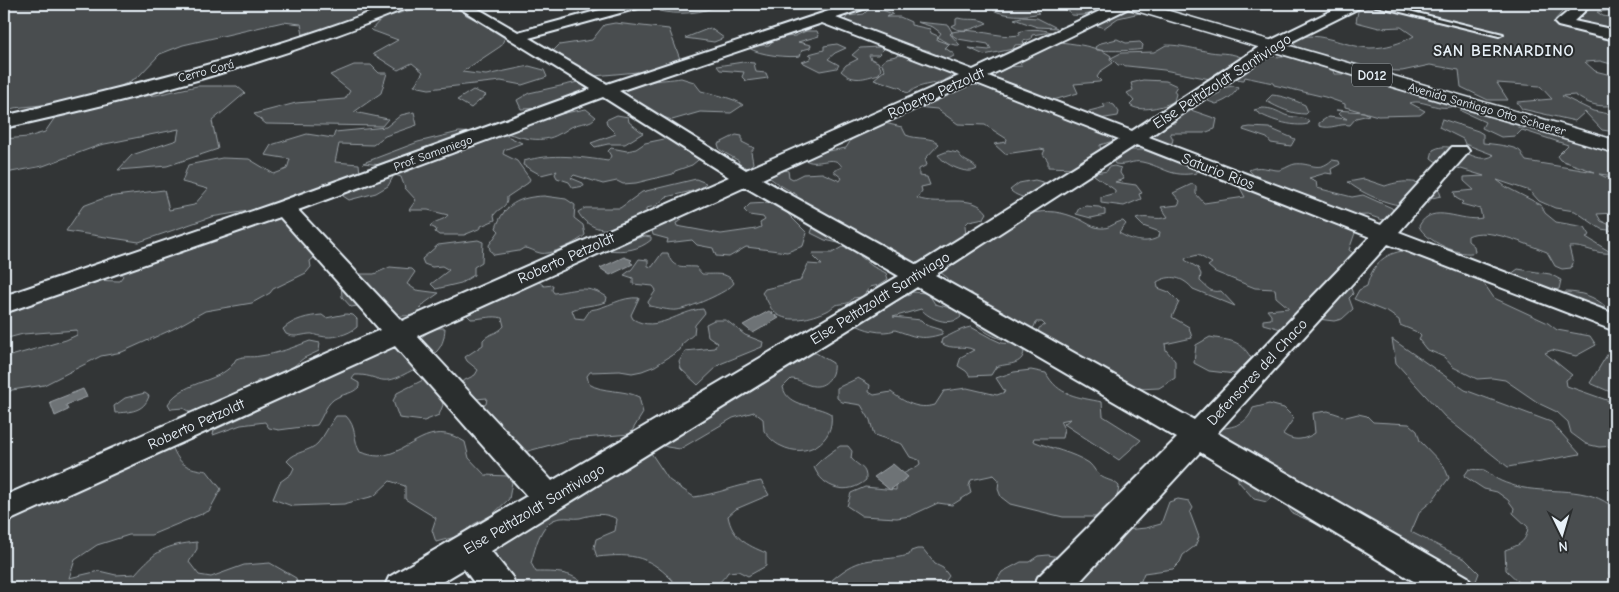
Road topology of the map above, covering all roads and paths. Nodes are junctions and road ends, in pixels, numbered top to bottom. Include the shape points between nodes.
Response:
1 (404, 4) edge
2 (460, 4) edge
3 (637, 4) edge
4 (1128, 4) edge
5 (1148, 4) edge
6 (1356, 4) edge
7 (1372, 4) edge
8 (1585, 4) edge
9 (851, 5) edge
10 (822, 18) junction
11 (1500, 34) dead end
12 (1615, 35) edge
13 (516, 37) junction
14 (1276, 44) junction
15 (974, 76) junction
16 (605, 90) junction
17 (4, 122) edge
18 (1615, 137) edge
19 (1134, 138) junction
20 (1615, 147) edge
21 (1459, 151) dead end
22 (745, 178) junction
23 (284, 208) junction
24 (1385, 235) junction
25 (917, 276) junction
26 (4, 305) edge
27 (1615, 322) edge
28 (399, 333) junction
29 (1198, 436) junction
30 (550, 500) junction
31 (4, 510) edge
32 (468, 548) junction
33 (402, 588) edge
34 (499, 588) edge
35 (1051, 588) edge
36 (1455, 588) edge

1 - 17 street, Cerro Corá via 268,54
2 - 13 street
3 - 13 street
4 - 14 main road, Avenida Santiago Otto Schaerer / D012
4 - 15 street, Roberto Petzoldt
5 - 14 main road, Avenida Santiago Otto Schaerer / D012
6 - 14 street, Else Peltdzoldt Santiviago
7 - 11 lane
8 - 12 street via 1563,23
9 - 10 street, Prof. Samaniego
10 - 15 street, Saturio Rios
10 - 16 street, Prof. Samaniego
13 - 16 street
14 - 18 main road, Avenida Santiago Otto Schaerer / D012
14 - 19 street, Else Peltdzoldt Santiviago
14 - 20 main road, Avenida Santiago Otto Schaerer / D012
15 - 19 street, Saturio Rios
15 - 22 street, Roberto Petzoldt
16 - 22 street
16 - 23 street, Prof. Samaniego
19 - 24 street, Saturio Rios
19 - 25 street, Else Peltdzoldt Santiviago
21 - 24 street, Defensores del Chaco
22 - 25 street
22 - 28 street, Roberto Petzoldt
23 - 26 street, Prof. Samaniego
23 - 28 street
24 - 27 street, Saturio Rios
24 - 29 street, Defensores del Chaco
25 - 29 street
25 - 30 street, Else Peltdzoldt Santiviago
28 - 30 street
28 - 31 street, Roberto Petzoldt
29 - 35 street, Defensores del Chaco
29 - 36 street
30 - 32 street, Else Peltdzoldt Santiviago
32 - 33 street, Else Peltdzoldt Santiviago
32 - 34 street

